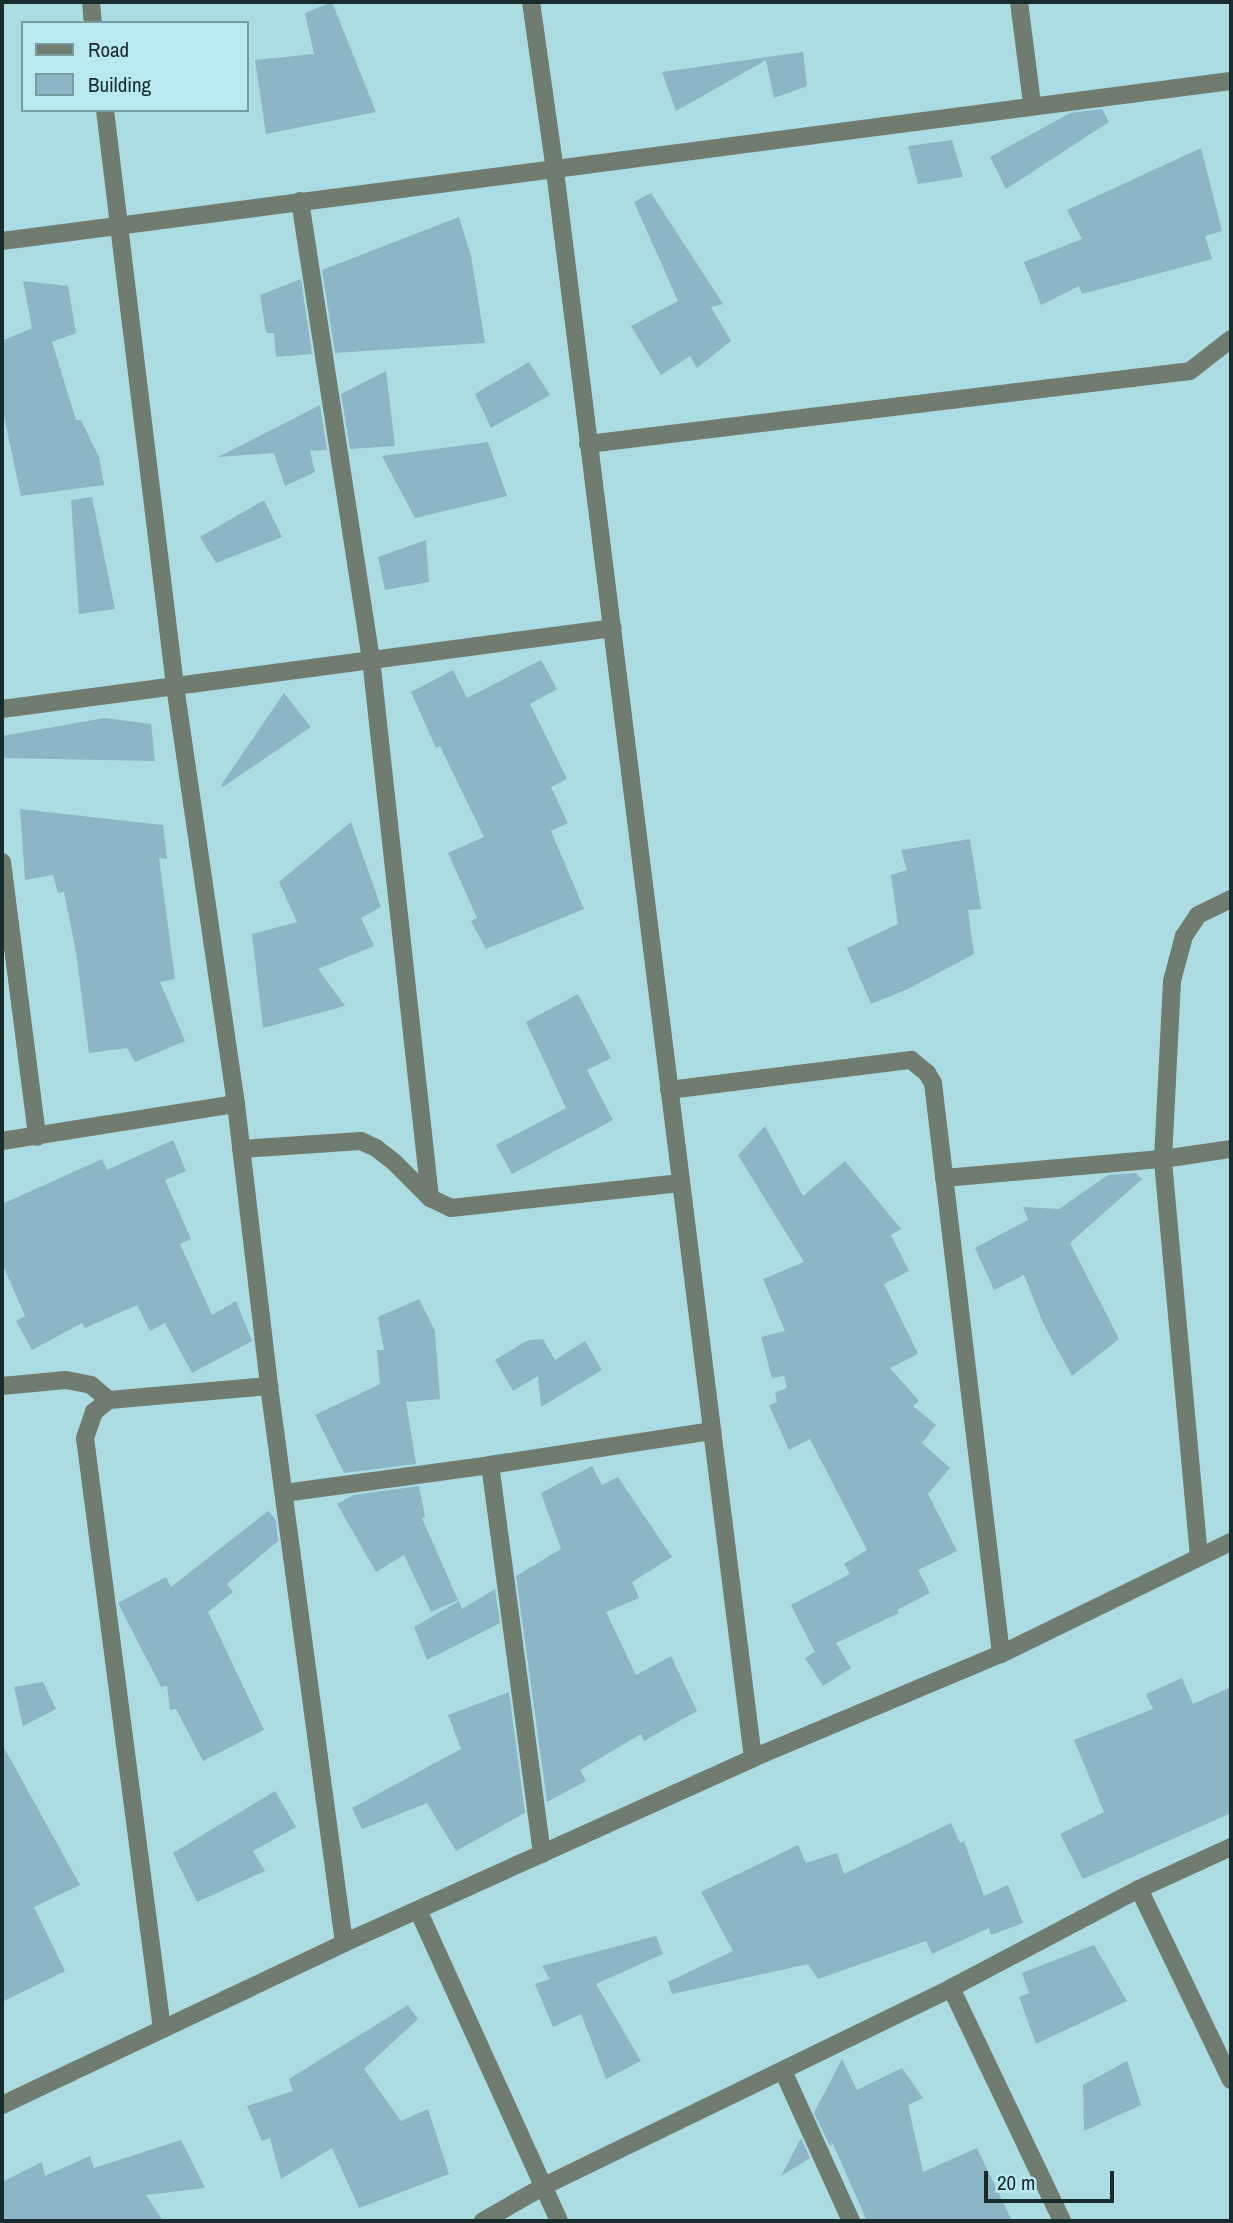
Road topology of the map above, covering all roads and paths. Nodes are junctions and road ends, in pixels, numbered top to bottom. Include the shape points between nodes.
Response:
1 (91, 2) edge
2 (531, 2) edge
3 (1019, 2) edge
4 (93, 21) edge
5 (1231, 81) edge
6 (1032, 104) junction
7 (105, 112) edge
8 (555, 171) junction
9 (300, 201) junction
10 (121, 225) junction
11 (2, 241) edge
12 (1231, 339) edge
13 (588, 444) junction
14 (613, 628) junction
15 (371, 659) junction
16 (175, 686) junction
17 (2, 709) edge
18 (2, 862) edge
19 (1231, 899) edge
20 (669, 1090) junction
21 (236, 1104) junction
22 (37, 1137) junction
23 (2, 1141) edge
24 (241, 1149) junction
25 (1231, 1149) edge
26 (1163, 1159) junction
27 (944, 1178) junction
28 (681, 1183) junction
29 (430, 1198) junction
30 (2, 1386) edge
31 (269, 1386) junction
32 (109, 1400) junction
33 (712, 1431) junction
34 (490, 1465) junction
35 (284, 1493) junction
36 (1231, 1542) edge
37 (1199, 1557) junction
38 (1001, 1654) junction
39 (753, 1758) junction
40 (1231, 1847) edge
41 (542, 1854) junction
42 (1139, 1889) junction
43 (418, 1910) junction
44 (344, 1943) junction
45 (951, 1988) junction
46 (162, 2029) junction
47 (783, 2071) junction
48 (1231, 2080) edge
49 (2, 2105) edge
50 (544, 2186) junction
51 (483, 2221) edge
52 (559, 2221) edge
53 (851, 2221) edge
54 (1062, 2221) edge

1 - 4 street
2 - 8 street
3 - 6 street
5 - 6 street
6 - 8 street
7 - 10 street
8 - 9 street
8 - 13 street
9 - 10 street
9 - 15 street
10 - 11 street
10 - 16 street
12 - 13 street via 1190,371
13 - 14 street
14 - 15 street
14 - 20 street
15 - 16 street
15 - 29 street
16 - 17 street
16 - 21 street
18 - 22 street
19 - 26 street via 1198,915 1184,936 1172,981
20 - 27 street via 911,1060 933,1083
20 - 28 street
21 - 22 street
21 - 24 street
22 - 23 street
24 - 29 street via 361,1141 395,1163
24 - 31 street
25 - 26 street
26 - 27 street
26 - 37 street
27 - 38 street
28 - 29 street via 451,1208
28 - 33 street
30 - 32 street via 66,1380 90,1385
31 - 32 street
31 - 35 street
32 - 46 street via 94,1412 85,1438
33 - 34 street
33 - 39 street
34 - 35 street
34 - 41 street
35 - 44 street
36 - 37 street
37 - 38 street
38 - 39 street
39 - 41 street
40 - 42 street
41 - 43 street
42 - 45 street
42 - 48 street
43 - 44 street
43 - 50 street
44 - 46 street
45 - 47 street
45 - 54 street
46 - 49 street
47 - 50 street
47 - 53 street
50 - 51 street
50 - 52 street

